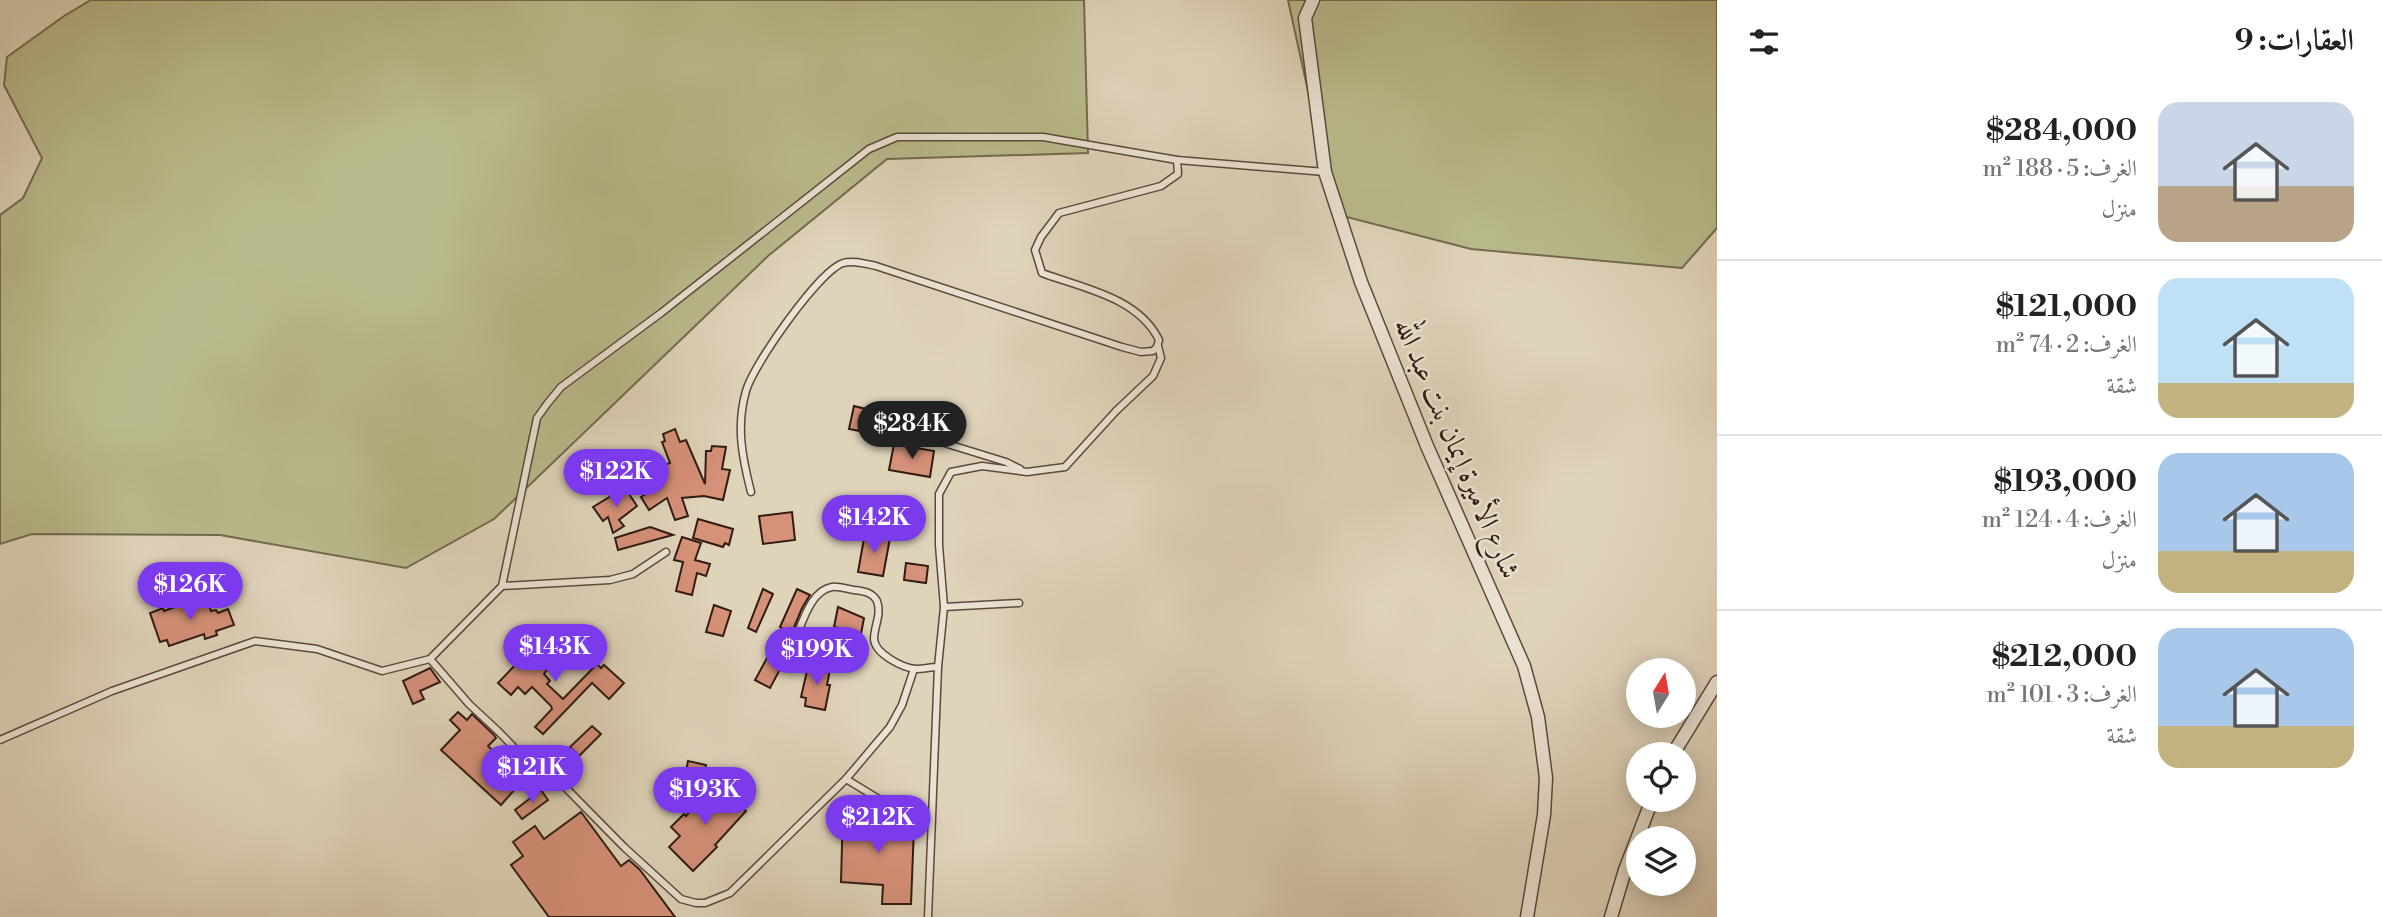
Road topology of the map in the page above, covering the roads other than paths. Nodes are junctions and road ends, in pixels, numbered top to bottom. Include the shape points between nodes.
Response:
1 (1301, 0) edge
2 (1313, 0) edge
3 (1306, 18) junction
4 (1177, 160) junction
5 (1325, 172) junction
6 (1158, 344) junction
7 (873, 421) dead end
8 (1027, 472) junction
9 (751, 492) dead end
10 (666, 552) dead end
11 (502, 586) junction
12 (1019, 603) dead end
13 (944, 607) junction
14 (793, 644) dead end
15 (430, 659) junction
16 (938, 667) junction
17 (914, 669) junction
18 (1717, 682) edge
19 (0, 740) edge
20 (1681, 742) edge
21 (846, 779) junction
22 (1647, 812) edge
23 (905, 815) dead end
24 (928, 917) edge
25 (1527, 917) edge
26 (1611, 917) edge

1 - 3 street
2 - 3 street, شارع الأميرة إيمان بنت عبد الله
3 - 5 street, شارع الأميرة إيمان بنت عبد الله
4 - 5 lane
4 - 6 lane via 1178,174 1161,186 1059,213 1035,250 1042,273 1120,301 1150,325
4 - 11 lane via 1043,137 897,137 869,149 561,387 537,418
5 - 25 street, شارع الأميرة إيمان بنت عبد الله via 1361,282 1524,666 1538,717 1545,803
6 - 8 lane via 1161,358 1153,376 1065,467
6 - 9 lane via 1153,351 1141,352 876,266 842,263 819,281 754,369 739,436
7 - 8 lane
8 - 13 lane via 982,466 951,472 939,494
10 - 11 lane via 633,574 610,580
11 - 15 lane
12 - 13 lane
13 - 16 lane
14 - 17 lane via 814,598 822,591 833,587 865,591 878,604 875,643 891,659
15 - 19 lane via 382,671 317,649 255,641 112,691
15 - 21 lane via 522,757 559,781 624,847 688,902 705,903 730,893
16 - 17 lane
16 - 24 lane
17 - 21 lane via 890,727
18 - 20 street
21 - 23 lane
22 - 26 street

